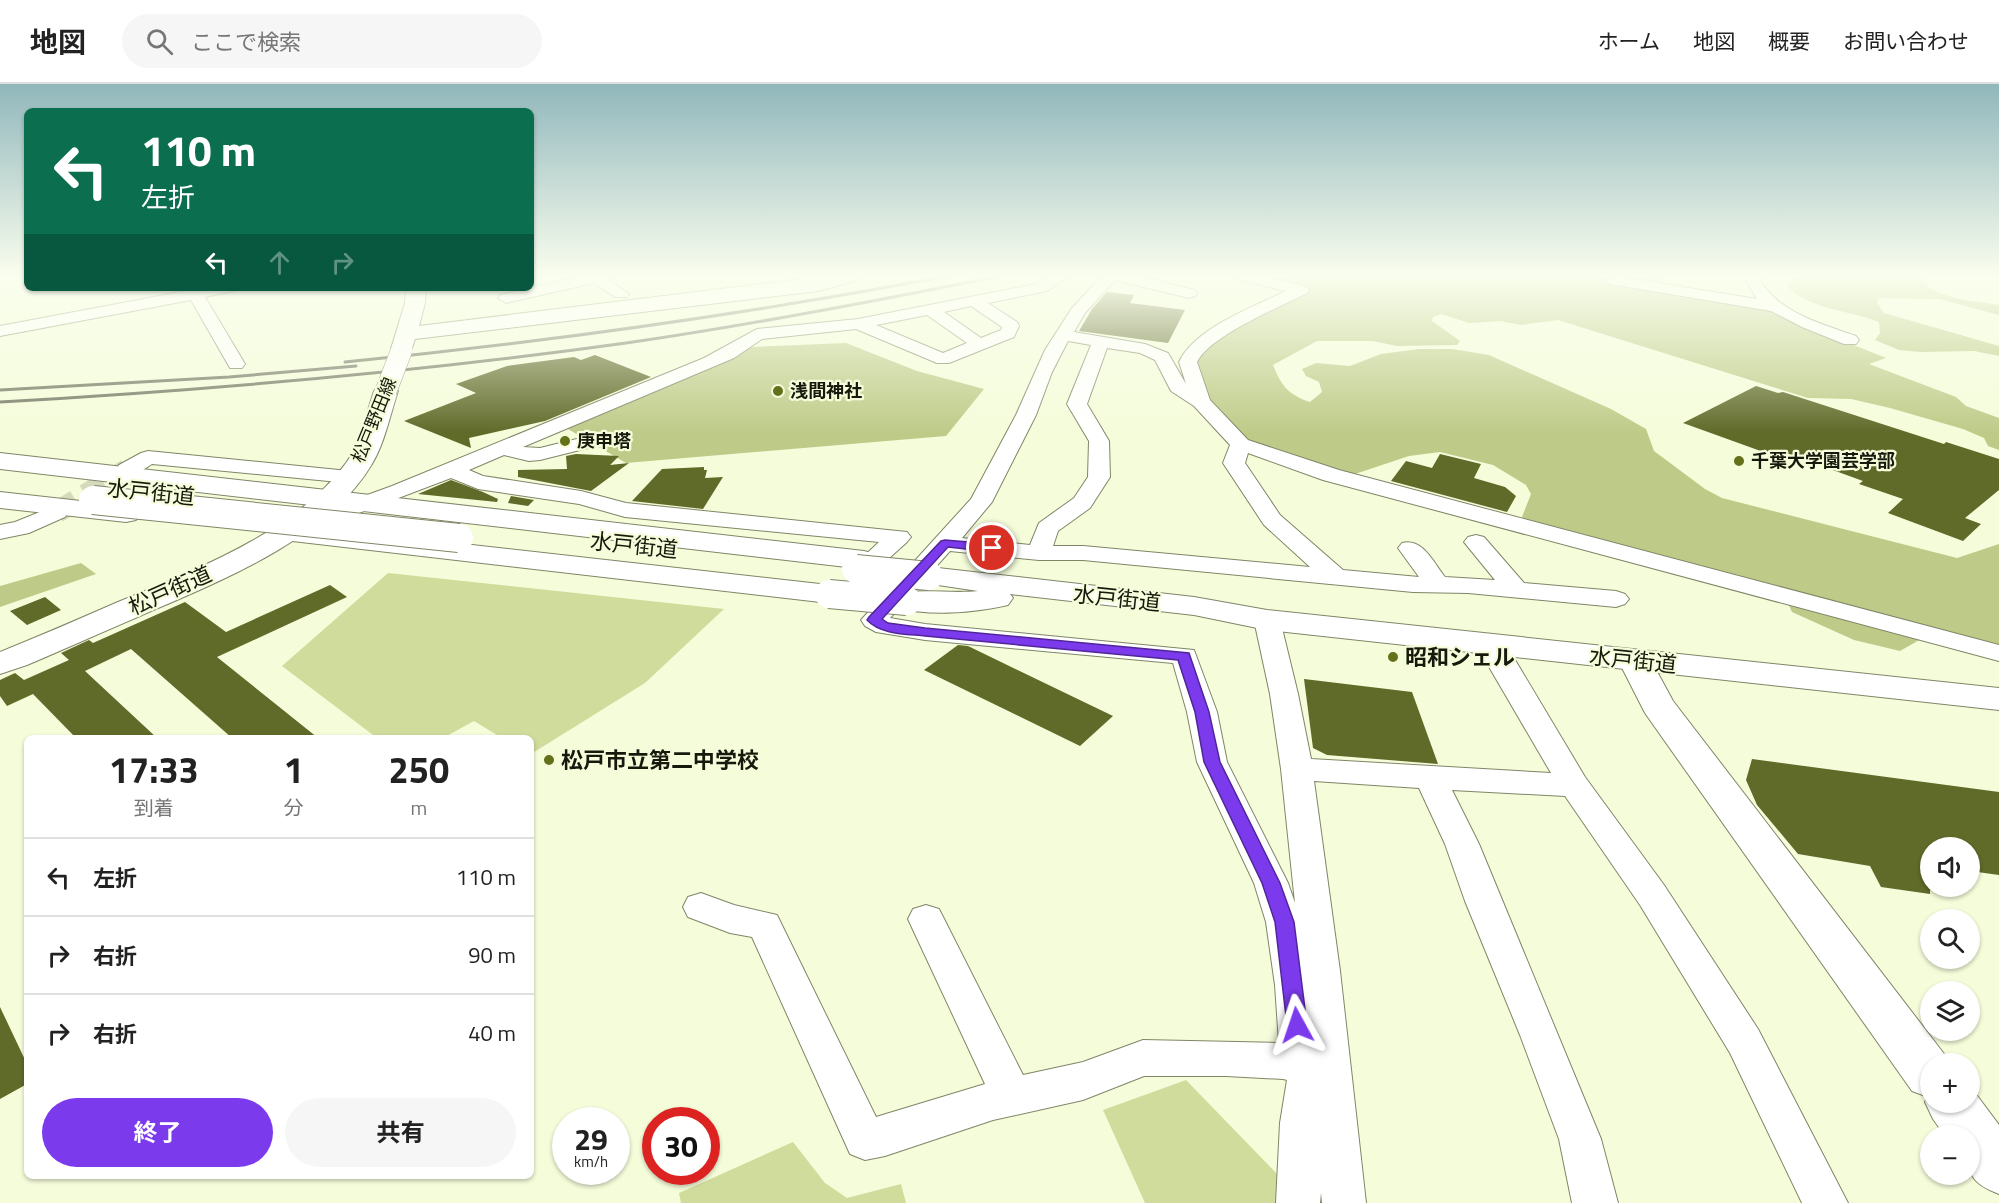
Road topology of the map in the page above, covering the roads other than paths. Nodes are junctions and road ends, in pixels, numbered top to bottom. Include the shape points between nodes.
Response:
1 (215, 328) edge
2 (407, 328) edge
3 (504, 328) edge
4 (799, 328) edge
5 (868, 328) edge
6 (956, 328) edge
7 (1010, 328) edge
8 (1068, 328) edge
9 (1227, 328) edge
10 (1820, 328) edge
11 (1064, 335) junction
12 (1850, 340) dead end
13 (1101, 341) junction
14 (404, 342) junction
15 (979, 344) junction
16 (236, 364) dead end
17 (1201, 402) junction
18 (593, 441) dead end
19 (1241, 444) junction
20 (502, 449) junction
21 (0, 461) edge
22 (452, 470) junction
23 (0, 476) edge
24 (349, 477) junction
25 (111, 486) junction
26 (0, 490) edge
27 (329, 498) junction
28 (0, 500) edge
29 (370, 503) junction
30 (57, 512) tunnel mouth
31 (0, 532) edge
32 (282, 533) junction
33 (1476, 542) dead end
34 (1410, 548) dead end
35 (1039, 553) junction
36 (850, 576) junction
37 (926, 576) junction
38 (1335, 576) junction
39 (1437, 584) junction
40 (1515, 588) junction
41 (999, 592) junction
42 (1616, 599) dead end
43 (1267, 620) junction
44 (1492, 644) junction
45 (1999, 652) edge
46 (1635, 660) junction
47 (0, 664) edge
48 (1999, 699) edge
49 (1297, 769) junction
50 (1431, 779) junction
51 (1574, 784) junction
52 (700, 907) dead end
53 (926, 919) dead end
54 (1920, 1061) edge
55 (1314, 1068) junction
56 (1012, 1096) junction
57 (1959, 1113) edge
58 (1999, 1168) edge
59 (1298, 1203) edge
60 (1344, 1203) edge
61 (1594, 1203) edge
62 (1826, 1203) edge

1 - 16 street
2 - 14 main road, 松戸野田線
3 - 14 main road
4 - 20 street via 760,331 728,354
5 - 15 street via 943,359
6 - 15 street
7 - 15 street via 1008,333
8 - 11 street
9 - 17 street via 1188,356
10 - 12 street
11 - 13 street
11 - 37 street via 985,495
13 - 17 street via 1145,349 1162,357 1178,387
13 - 35 street via 1077,404 1099,441 1099,477 1082,503 1047,528
14 - 24 main road, 松戸野田線, bridge via 365,452
17 - 19 street
18 - 20 street via 529,455
19 - 38 street via 1234,464 1272,520
19 - 45 street via 1331,475
20 - 22 street
21 - 27 main road
22 - 29 street
22 - 36 street via 478,483 581,498 625,510 899,537
23 - 25 main road, 水戸街道
24 - 25 street via 148,457
24 - 27 main road, 松戸野田線
25 - 26 main road, 水戸街道
25 - 36 main road, 水戸街道, bridge via 464,533
27 - 29 main road
27 - 32 main road, 松戸街道
28 - 32 main road
29 - 32 street
29 - 36 main road
30 - 31 street via 21,528
32 - 36 main road
32 - 47 main road, 松戸街道 via 190,582
33 - 40 street
34 - 39 street
35 - 37 street
35 - 38 street via 1083,553
36 - 37 main road, bridge
36 - 37 main road
37 - 41 main road
37 - 41 main road via 953,603
37 - 55 street via 874,620 885,626 925,632 1184,656 1202,712 1212,762 1271,883 1284,922
38 - 39 street
39 - 40 street
40 - 42 street
41 - 43 main road, 水戸街道 via 1190,618
43 - 44 main road, 水戸街道
43 - 49 street
44 - 46 main road, 水戸街道
44 - 51 street
46 - 48 main road, 水戸街道
46 - 54 main road via 1658,705
49 - 50 street
49 - 55 street
50 - 51 street
50 - 61 street via 1462,844 1580,1139
51 - 62 street via 1652,895 1744,1041
52 - 56 street via 730,919 764,925 865,1139
53 - 56 street
55 - 56 street via 1283,1061 1143,1058 1083,1081
55 - 59 street via 1301,1123
55 - 60 street
57 - 58 main road

